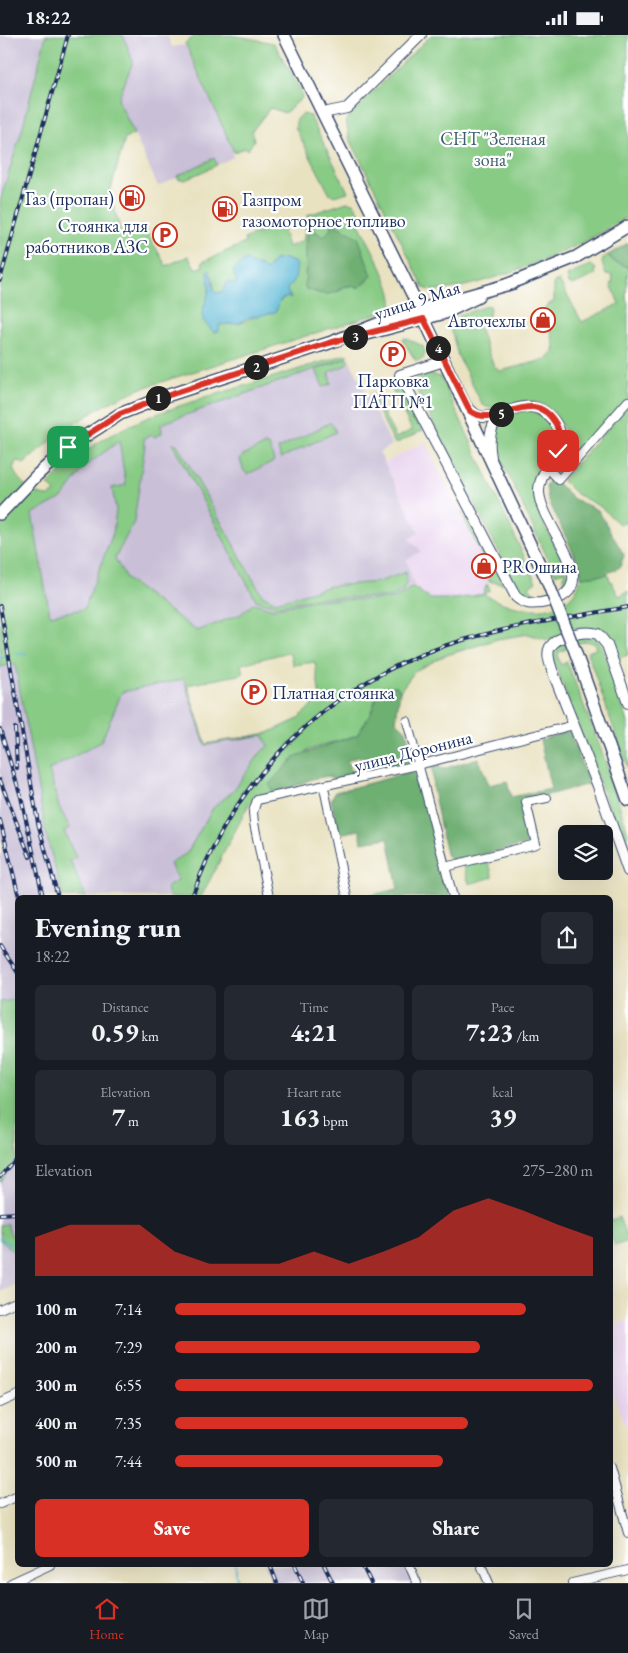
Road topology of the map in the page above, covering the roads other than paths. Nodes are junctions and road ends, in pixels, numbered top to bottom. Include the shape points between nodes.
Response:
1 (284, 35) edge
2 (421, 35) edge
3 (323, 113) junction
4 (628, 226) edge
5 (422, 314) junction
6 (444, 361) junction
7 (628, 401) edge
8 (465, 405) junction
9 (505, 411) junction
10 (492, 463) junction
11 (548, 468) junction
12 (0, 514) edge
13 (628, 703) edge
14 (406, 721) dead end
15 (574, 725) junction
16 (418, 765) junction
17 (324, 787) junction
18 (547, 798) dead end
19 (628, 800) edge
20 (445, 867) junction
21 (628, 871) edge
22 (270, 895) edge
23 (347, 895) edge
24 (452, 895) edge
25 (15, 1302) edge
26 (0, 1309) edge
27 (15, 1396) edge
28 (0, 1403) edge
29 (613, 1479) edge
30 (15, 1497) edge
31 (0, 1504) edge
32 (628, 1533) edge
33 (46, 1567) edge
34 (410, 1567) edge
35 (482, 1567) edge
36 (628, 1570) edge
37 (11, 1583) edge
38 (417, 1583) edge
39 (489, 1583) edge
40 (572, 1583) edge

1 - 3 main road
2 - 3 street via 347,109
3 - 5 main road
4 - 5 main road, улица 9 Мая via 576,257 445,313
5 - 6 main road
5 - 12 main road, улица 9 Мая via 163,397 120,414 68,447
6 - 8 main road
6 - 11 street via 400,375 516,597 527,603 543,603 563,596 569,591 574,577 541,502 540,485
7 - 11 street via 559,480
8 - 9 street via 483,417
8 - 10 main road
9 - 10 street via 490,432
9 - 11 street via 530,407 539,409 553,420 558,428 560,444
10 - 19 main road, bridge via 546,578
13 - 15 street via 607,645 598,634 575,634 555,642 549,659
14 - 16 street
15 - 16 street, улица Доронина
15 - 21 street
16 - 17 street, улица Доронина
16 - 20 street
17 - 22 street, улица Доронина via 257,800 254,823
17 - 23 street
18 - 20 street via 526,802 536,844
20 - 24 street
25 - 26 street
27 - 28 street
29 - 32 street
30 - 31 street
33 - 37 street
34 - 38 street
35 - 39 street
36 - 40 street

